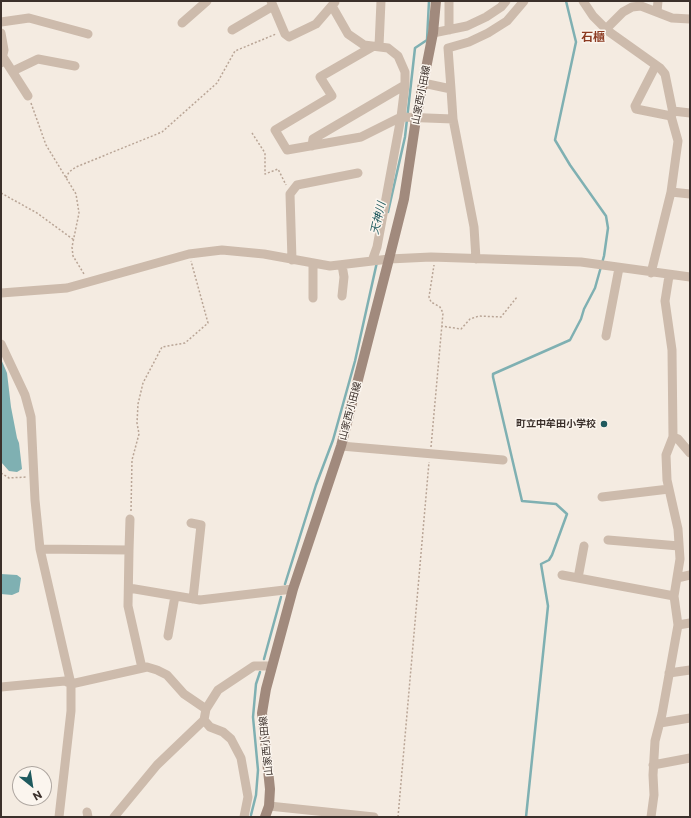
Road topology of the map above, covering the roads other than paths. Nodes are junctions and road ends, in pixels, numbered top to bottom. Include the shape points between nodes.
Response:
1 (207, 1) edge
2 (381, 1) edge
3 (436, 1) edge
4 (449, 1) edge
5 (506, 1) edge
6 (524, 1) edge
7 (583, 1) edge
8 (658, 1) edge
9 (334, 3) edge
10 (272, 4) edge
11 (658, 12) junction
12 (690, 19) edge
13 (1, 22) edge
14 (182, 23) dead end
15 (606, 29) junction
16 (232, 30) dead end
17 (449, 30) junction
18 (1, 33) edge
19 (433, 33) junction
20 (88, 34) dead end
21 (375, 46) junction
22 (2, 60) edge
23 (656, 65) junction
24 (75, 66) dead end
25 (13, 71) junction
26 (423, 83) junction
27 (405, 85) junction
28 (451, 89) junction
29 (28, 96) road end
30 (690, 113) edge
31 (672, 114) junction
32 (401, 117) junction
33 (416, 119) junction
34 (453, 119) junction
35 (312, 146) junction
36 (358, 173) dead end
37 (671, 192) junction
38 (690, 194) edge
39 (389, 258) junction
40 (476, 259) junction
41 (292, 260) junction
42 (372, 261) junction
43 (313, 264) junction
44 (342, 265) junction
45 (619, 268) junction
46 (651, 273) junction
47 (669, 276) junction
48 (690, 277) edge
49 (1, 293) edge
50 (342, 296) dead end
51 (313, 298) dead end
52 (606, 336) dead end
53 (1, 344) edge
54 (673, 436) junction
55 (341, 446) junction
56 (690, 453) edge
57 (503, 460) dead end
58 (669, 489) junction
59 (602, 497) dead end
60 (130, 519) road end
61 (191, 523) dead end
62 (608, 540) dead end
63 (584, 546) dead end
64 (679, 546) junction
65 (40, 548) junction
66 (129, 550) junction
67 (562, 575) dead end
68 (690, 575) edge
69 (578, 578) junction
70 (677, 578) junction
71 (129, 588) junction
72 (293, 589) junction
73 (175, 596) junction
74 (674, 596) junction
75 (193, 599) junction
76 (690, 623) edge
77 (678, 625) junction
78 (168, 636) dead end
79 (272, 666) junction
80 (142, 668) junction
81 (690, 670) edge
82 (669, 673) junction
83 (71, 684) junction
84 (1, 687) edge
85 (206, 709) junction
86 (690, 718) edge
87 (204, 720) junction
88 (660, 723) junction
89 (690, 758) edge
90 (653, 765) junction
91 (269, 806) junction
92 (59, 817) edge
93 (114, 817) edge
94 (244, 817) edge
95 (265, 817) edge
96 (374, 817) edge
97 (652, 817) edge

1 - 14 street
2 - 21 street
3 - 19 main road, 山家西小田線
4 - 17 street
5 - 17 street via 486,17 467,26
6 - 28 street via 507,21 488,33 448,48
7 - 15 street
8 - 11 street
9 - 10 street via 316,24 290,37 283,31
9 - 21 street via 348,34 364,45
10 - 16 street
11 - 12 street via 672,18
11 - 15 street via 641,6 632,7
13 - 20 street via 29,18
15 - 23 street
17 - 19 street
18 - 22 street via 4,50
19 - 26 main road, 山家西小田線
21 - 27 street via 388,48 398,56 405,72
21 - 35 street via 320,77 332,96 274,130 287,150
22 - 25 street
23 - 31 street via 665,74
23 - 31 street via 635,106 636,109
24 - 25 street via 38,59
25 - 29 street
26 - 28 street
26 - 33 main road, 山家西小田線
27 - 32 street
27 - 35 street via 313,139
28 - 34 street
30 - 31 street
31 - 37 street via 678,141
32 - 33 street
32 - 35 street via 361,138
32 - 42 street via 377,247
33 - 34 street
33 - 39 main road, 山家西小田線 via 404,198
34 - 40 street via 472,220
36 - 41 street via 296,185 290,194
37 - 38 street
37 - 46 street
39 - 40 street
39 - 42 street
39 - 55 main road, 山家西小田線
40 - 45 street via 582,262
41 - 43 street
41 - 49 street via 222,250 189,254 67,288
42 - 44 street
43 - 44 street
43 - 51 street
44 - 50 street
45 - 46 street
45 - 52 street
46 - 47 street
47 - 48 street
47 - 54 street via 665,301 672,350
53 - 65 street via 25,395 31,417
54 - 56 street
54 - 58 street via 666,455
55 - 57 street
55 - 72 main road, 山家西小田線
58 - 59 street
58 - 64 street
60 - 66 street
61 - 75 street via 201,525
62 - 64 street
63 - 69 street
64 - 70 street
65 - 66 street
65 - 83 street
66 - 71 street
67 - 69 street
68 - 70 street
69 - 74 street
70 - 74 street
71 - 73 street
71 - 80 street via 130,617
72 - 75 street
72 - 79 main road, 山家西小田線
73 - 75 street
73 - 78 street
74 - 77 street
76 - 77 street
77 - 82 street
79 - 85 street via 254,666 218,690
79 - 91 main road, 山家西小田線 via 262,713 269,773
80 - 83 street
80 - 85 street via 168,675 184,694
81 - 82 street
82 - 88 street
83 - 84 street via 65,681
83 - 92 street via 71,710
85 - 87 street
86 - 88 street
87 - 93 street via 157,765
87 - 94 street via 210,727 223,732 231,739 241,758 248,797
88 - 90 street
89 - 90 street
90 - 97 street
91 - 95 main road, 山家西小田線
91 - 96 street

